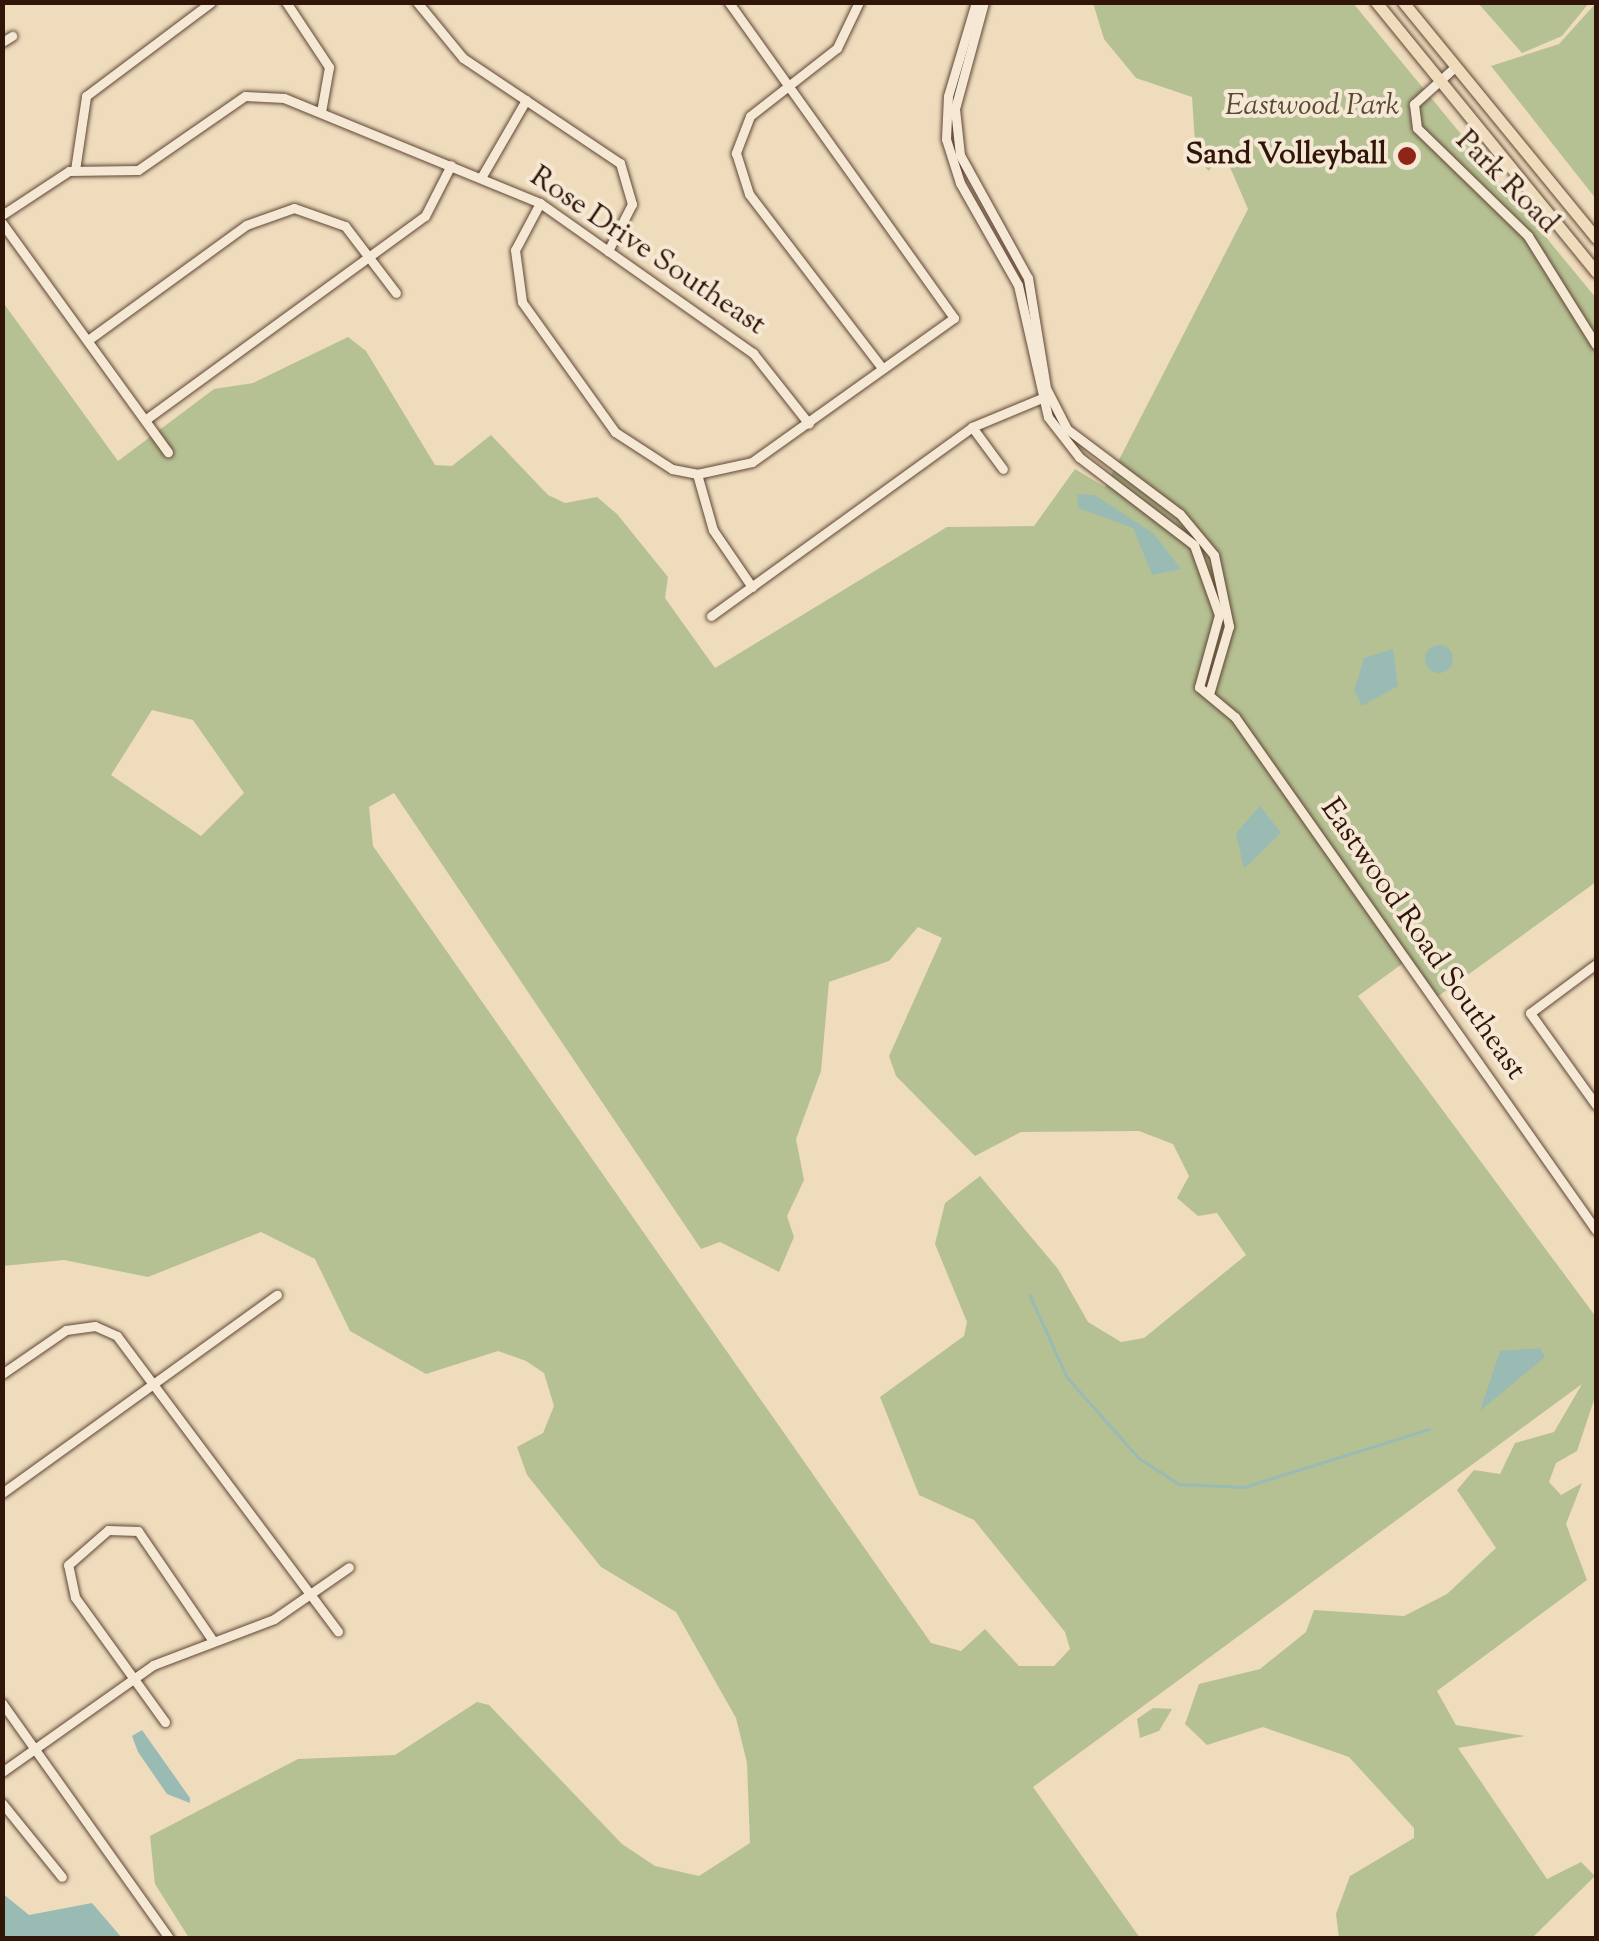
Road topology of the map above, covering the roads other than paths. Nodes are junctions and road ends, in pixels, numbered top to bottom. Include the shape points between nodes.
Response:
1 (211, 2) edge
2 (286, 2) edge
3 (418, 2) edge
4 (728, 2) edge
5 (859, 2) edge
6 (976, 2) edge
7 (984, 2) edge
8 (1376, 2) edge
9 (1404, 2) edge
10 (1456, 66) junction
11 (1439, 80) junction
12 (790, 86) junction
13 (526, 100) junction
14 (956, 110) junction
15 (321, 112) junction
16 (451, 164) junction
17 (74, 170) junction
18 (482, 176) junction
19 (540, 203) junction
20 (2, 215) edge
21 (2, 223) edge
22 (1596, 238) edge
23 (608, 251) junction
24 (370, 256) junction
25 (1596, 272) edge
26 (396, 292) dead end
27 (88, 340) junction
28 (1596, 345) edge
29 (883, 370) junction
30 (1044, 397) junction
31 (145, 420) junction
32 (809, 424) junction
33 (972, 427) junction
34 (168, 452) dead end
35 (1003, 469) dead end
36 (697, 474) junction
37 (752, 586) junction
38 (711, 616) dead end
39 (1209, 694) junction
40 (1596, 964) edge
41 (1596, 1102) edge
42 (1596, 1230) edge
43 (277, 1295) dead end
44 (2, 1374) edge
45 (157, 1381) junction
46 (2, 1493) edge
47 (349, 1567) dead end
48 (312, 1593) junction
49 (338, 1631) dead end
50 (213, 1641) junction
51 (134, 1678) junction
52 (2, 1703) edge
53 (165, 1722) dead end
54 (35, 1748) junction
55 (2, 1772) edge
56 (2, 1803) edge
57 (62, 1877) dead end
58 (170, 1938) edge

1 - 17 street via 86,96
2 - 15 street via 328,67
3 - 13 street via 463,58
4 - 12 street
5 - 12 street via 844,40
6 - 14 street
7 - 14 street
8 - 11 main road
9 - 10 main road
10 - 11 street, Park Road
10 - 22 main road
11 - 25 main road
11 - 28 street, Park Road via 1414,104 1418,128 1535,245
12 - 29 street via 742,128 742,181
12 - 29 street via 954,318
13 - 18 street
13 - 23 street via 626,172 631,210
14 - 30 street via 964,168 1028,278
15 - 16 street, Rose Drive Southeast
15 - 17 street, Rose Drive Southeast via 245,96 128,174
16 - 18 street, Rose Drive Southeast
16 - 24 street via 424,216
17 - 20 street
18 - 19 street, Rose Drive Southeast
19 - 23 street, Rose Drive Southeast
19 - 36 street via 513,264 528,314 628,445
21 - 27 street
23 - 32 street, Rose Drive Southeast via 753,353
24 - 26 street
24 - 27 street via 334,218 270,213
24 - 31 street
27 - 31 street
29 - 32 street
30 - 33 street
30 - 39 street, Eastwood Road Southeast via 1079,457 1170,520 1200,555 1219,614 1199,687
30 - 39 street via 1084,448 1180,514 1214,555 1229,626
31 - 34 street
32 - 36 street via 752,462
33 - 35 street
33 - 37 street
36 - 37 street via 713,530
37 - 38 street
39 - 42 street, Eastwood Road Southeast via 1235,717
40 - 41 street via 1530,1013
43 - 45 street
44 - 45 street via 56,1335 94,1326 129,1345
45 - 46 street
45 - 48 street via 242,1514
47 - 48 street
48 - 49 street
48 - 50 street
50 - 51 street
50 - 51 street via 152,1544 138,1531 108,1530 78,1551 66,1581
51 - 53 street
51 - 54 street
52 - 54 street
54 - 55 street
54 - 58 street
56 - 57 street

